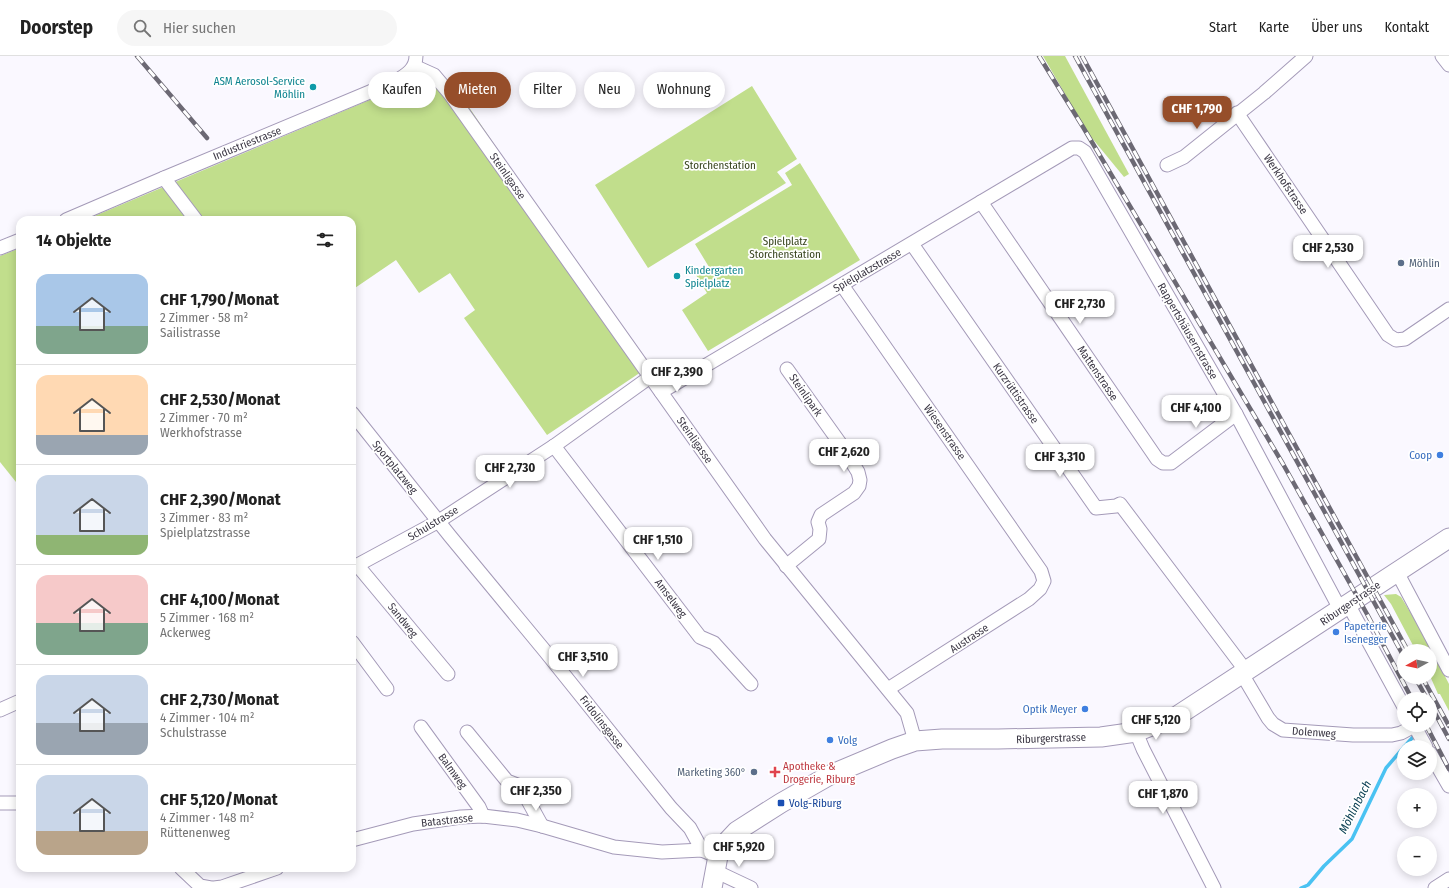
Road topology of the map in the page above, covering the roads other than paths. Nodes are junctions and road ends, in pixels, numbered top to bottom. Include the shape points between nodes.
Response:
1 (1306, 56) edge
2 (1442, 56) edge
3 (415, 61) edge
4 (1449, 65) edge
5 (1238, 113) junction
6 (1072, 148) joint
7 (1167, 165) dead end
8 (164, 178) junction
9 (981, 202) junction
10 (75, 216) edge
11 (193, 216) edge
12 (16, 242) edge
13 (912, 244) junction
14 (0, 248) edge
15 (842, 284) junction
16 (1449, 309) edge
17 (787, 369) dead end
18 (650, 377) junction
19 (661, 392) junction
20 (1236, 414) junction
21 (356, 418) edge
22 (554, 446) junction
23 (438, 521) junction
24 (1449, 538) edge
25 (356, 566) edge
26 (786, 566) junction
27 (356, 568) edge
28 (1397, 572) junction
29 (1044, 581) joint
30 (1344, 607) junction
31 (356, 647) edge
32 (1449, 670) edge
33 (1244, 673) junction
34 (448, 674) dead end
35 (751, 684) dead end
36 (387, 689) dead end
37 (888, 690) junction
38 (1397, 695) edge
39 (16, 703) edge
40 (0, 710) edge
41 (421, 726) dead end
42 (467, 732) dead end
43 (1136, 732) junction
44 (1403, 732) edge
45 (915, 741) junction
46 (1437, 765) edge
47 (1449, 786) edge
48 (0, 803) edge
49 (16, 803) edge
50 (483, 816) junction
51 (542, 826) junction
52 (356, 839) edge
53 (712, 866) edge
54 (186, 872) edge
55 (266, 872) edge
56 (1449, 879) edge
57 (206, 887) edge
58 (751, 888) edge
59 (1214, 888) edge
60 (1435, 888) edge

1 - 5 street
2 - 4 street
3 - 8 street, Industriestrasse via 405,76 396,81
3 - 18 street, Steinligasse via 434,75 450,94
5 - 7 street via 1184,157
5 - 16 street, Werkhofstrasse via 1388,335 1396,340 1405,339
6 - 9 street, Spielplatzstrasse
6 - 20 street, Rappertshäusernstrasse via 1079,148 1085,152
8 - 10 street, Industriestrasse
8 - 11 street
9 - 13 street, Spielplatzstrasse
9 - 20 street, Mattenstrasse via 1157,459 1163,463 1171,463
12 - 14 street
13 - 15 street, Spielplatzstrasse
13 - 33 street, Kurzrüttistrasse via 1096,508 1120,504
15 - 19 street, Spielplatzstrasse
15 - 29 street, Wiesenstrasse via 1041,571
17 - 26 street, Steinlipark via 842,446 860,480 854,493 821,515 818,522 819,539
18 - 19 street, Steinligasse
18 - 22 street, Schulstrasse
19 - 26 street, Steinligasse
20 - 30 street, Rappertshäusernstrasse
21 - 23 street, Sportplatzweg
22 - 23 street, Schulstrasse
22 - 35 street, Amselweg via 700,637 714,643
23 - 25 street, Schulstrasse
23 - 53 street, Fridolinsgasse via 690,828
24 - 28 street, Riburgerstrasse
26 - 37 street, Steinligasse
27 - 34 street, Sandweg
28 - 30 street, Riburgerstrasse
28 - 32 street
29 - 37 street, Austrasse via 1040,589 1029,599
30 - 33 street, Riburgerstrasse
30 - 38 street, Rappertshäusernstrasse
31 - 36 street
33 - 43 street, Riburgerstrasse via 1177,716
33 - 44 street, Dolenweg via 1268,718 1284,730 1353,735 1392,735
37 - 45 street, Steinligasse via 907,713
39 - 40 street
41 - 50 street, Balmweg
42 - 51 street via 507,781 520,786
43 - 45 street, Riburgerstrasse via 1101,737
43 - 59 street via 1142,749
45 - 53 street, Riburgerstrasse via 830,775 787,799 737,831 723,846
46 - 47 street
48 - 49 street
50 - 51 street, Batastrasse
50 - 52 street, Batastrasse via 413,824
51 - 53 street, Batastrasse via 614,848 662,852
53 - 58 street
54 - 57 street
55 - 57 street via 229,885
56 - 60 street

